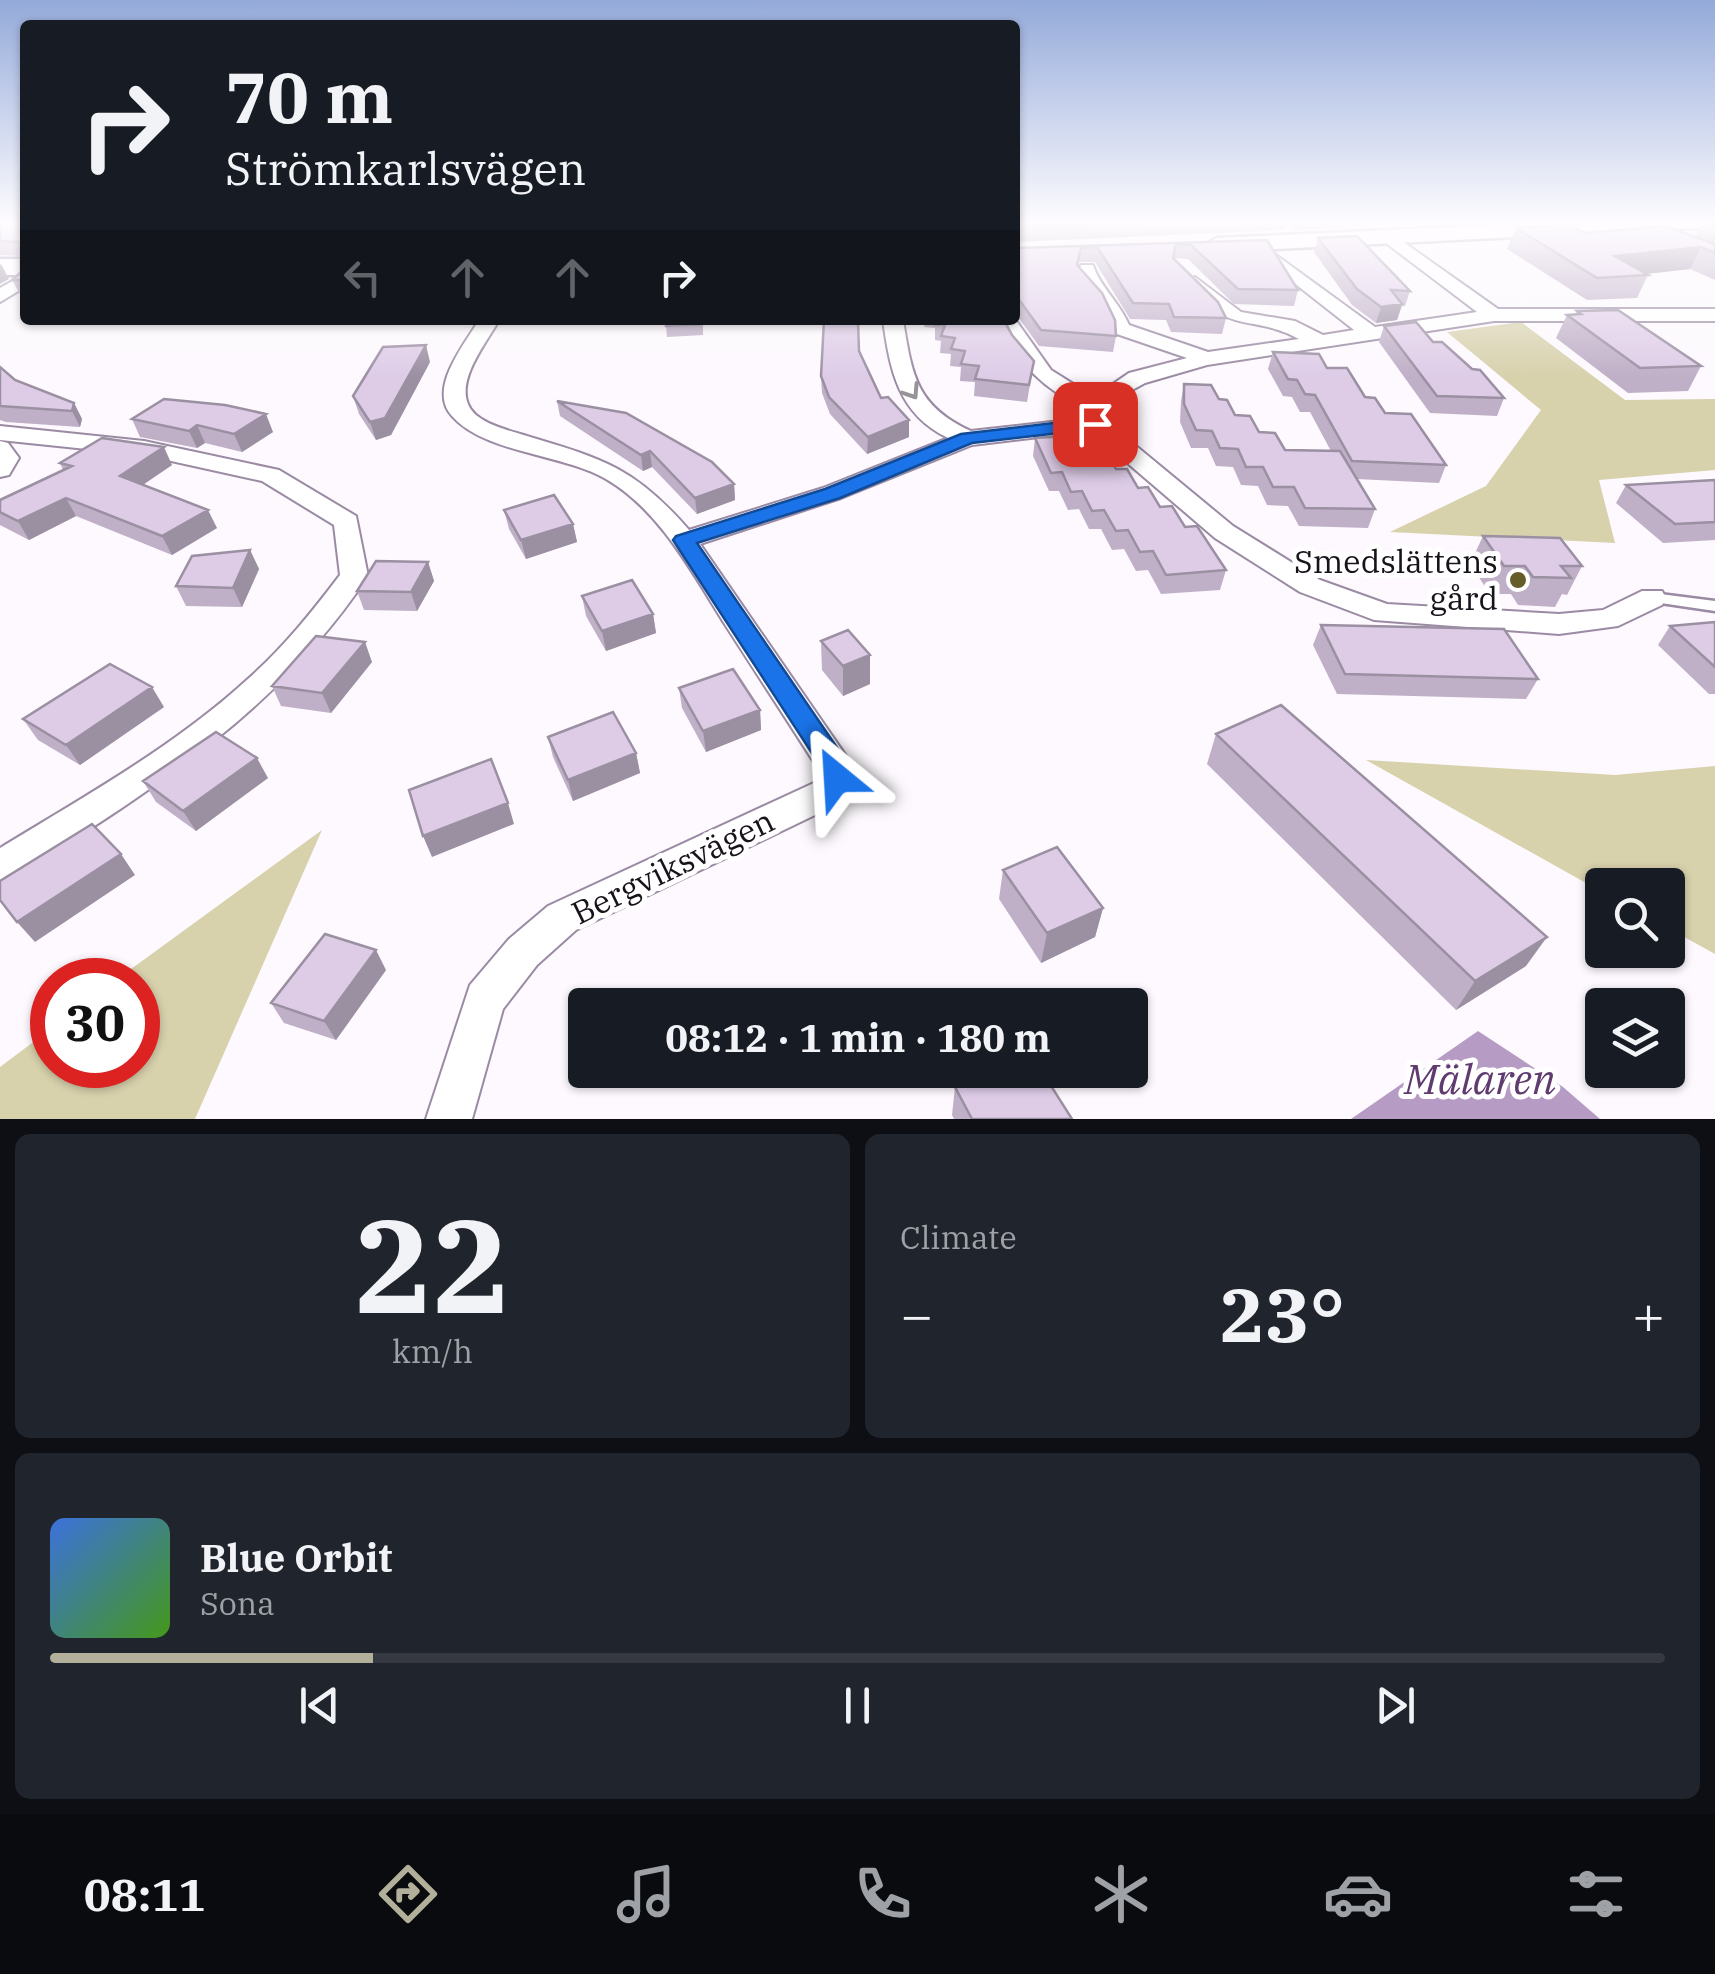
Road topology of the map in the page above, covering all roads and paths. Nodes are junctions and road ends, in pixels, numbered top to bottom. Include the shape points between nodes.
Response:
1 (1087, 274) edge
2 (1196, 274) edge
3 (1294, 274) edge
4 (1443, 274) edge
5 (1494, 315) junction
6 (1715, 315) edge
7 (485, 325) edge
8 (894, 325) edge
9 (1009, 325) edge
10 (1370, 333) junction
11 (1317, 340) junction
12 (1205, 359) junction
13 (1098, 416) junction
14 (0, 433) edge
15 (968, 438) junction
16 (0, 448) edge
17 (0, 470) edge
18 (684, 540) junction
19 (1652, 598) joint
20 (1715, 606) edge
21 (0, 867) edge
22 (449, 1119) edge

1 - 12 street via 1112,305 1121,329
2 - 11 street via 1223,310 1247,321 1288,325
3 - 10 street
4 - 5 street
5 - 6 street
5 - 10 street
7 - 18 street, Bergviksvägen via 458,374 460,412 484,430 616,474 647,497
8 -> 15 street via 903,385 937,426
9 - 13 street via 1034,366
10 - 11 street
11 - 12 street
12 - 13 street via 1137,378 1105,397
13 - 15 street
13 - 19 street via 1224,532 1310,586 1384,612 1558,624 1608,619
14 - 21 street via 144,448 270,474 348,522 354,576 314,630 243,702
15 - 18 street via 832,494
16 - 17 street via 7,458
18 - 22 street, Bergviksvägen via 837,778 829,792 562,918 523,952 485,998
19 - 20 lane

